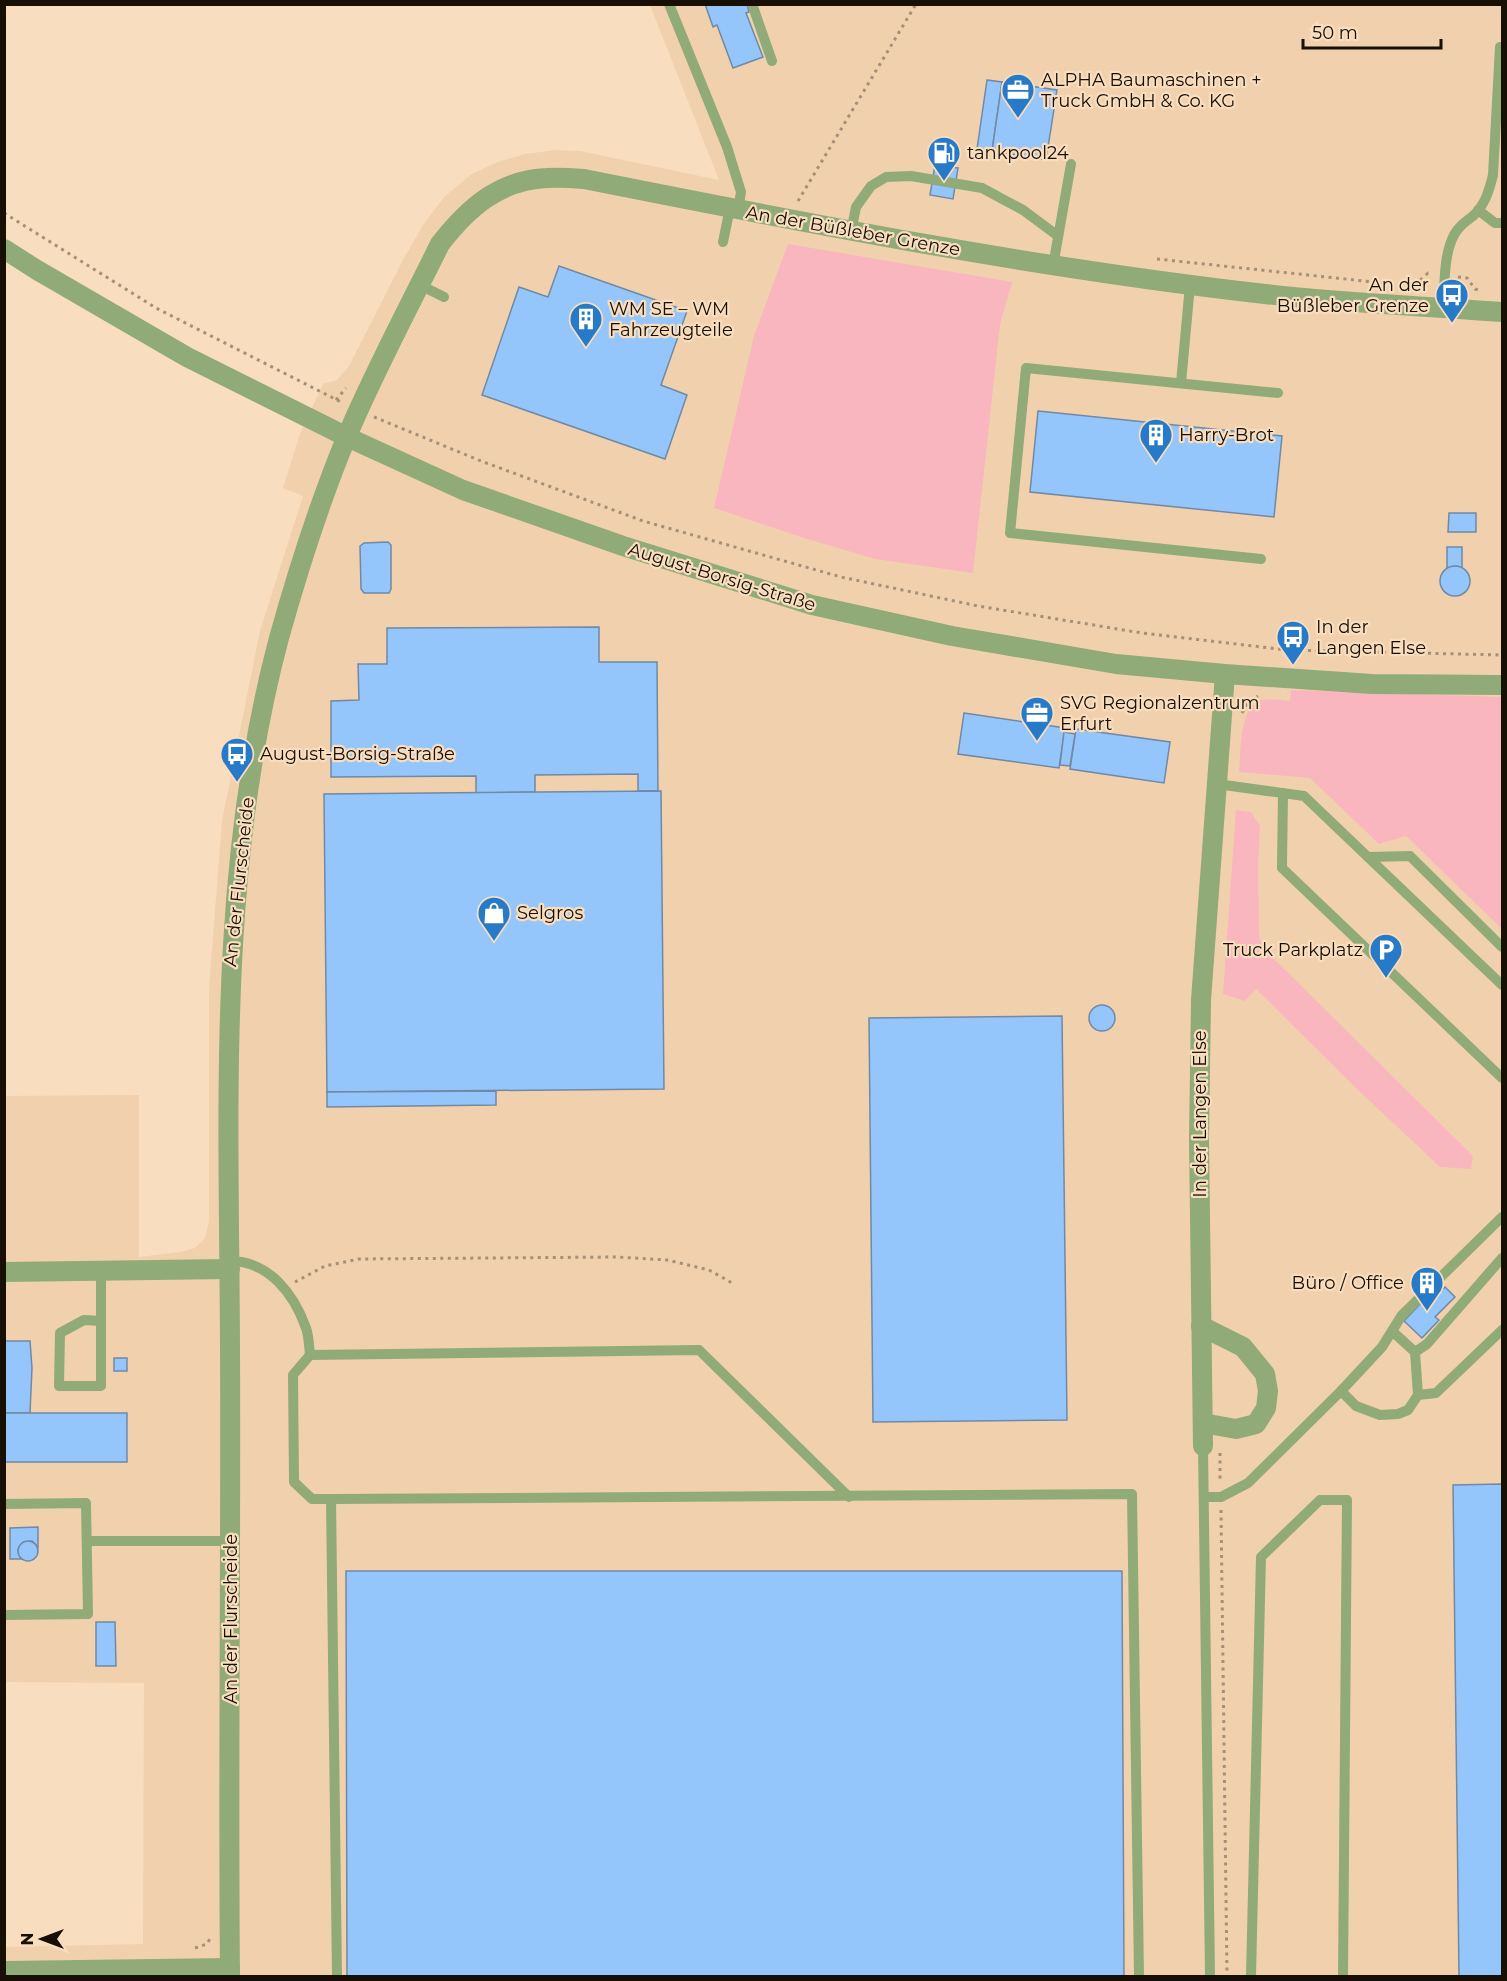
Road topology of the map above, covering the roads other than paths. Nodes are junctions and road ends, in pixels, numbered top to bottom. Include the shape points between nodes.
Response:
1 (669, 4) edge
2 (752, 4) edge
3 (1503, 47) edge
4 (772, 61) dead end
5 (1500, 118) edge
6 (1071, 164) dead end
7 (734, 209) junction
8 (1478, 210) junction
9 (1503, 223) edge
10 (851, 232) junction
11 (1059, 236) junction
12 (723, 242) dead end
13 (4, 249) edge
14 (1053, 266) junction
15 (420, 285) junction
16 (1190, 285) junction
17 (444, 297) dead end
18 (1443, 309) junction
19 (1503, 312) edge
20 (1181, 383) junction
21 (1278, 393) dead end
22 (347, 437) junction
23 (1261, 559) dead end
24 (1225, 674) junction
25 (1503, 686) edge
26 (1217, 784) junction
27 (1283, 793) junction
28 (1368, 857) junction
29 (1503, 947) edge
30 (1503, 985) edge
31 (1503, 1078) edge
32 (1503, 1217) edge
33 (1503, 1258) edge
34 (230, 1265) junction
35 (101, 1270) junction
36 (4, 1272) edge
37 (101, 1321) junction
38 (1201, 1326) junction
39 (1503, 1330) edge
40 (1392, 1331) junction
41 (1415, 1352) junction
42 (310, 1356) junction
43 (1341, 1391) junction
44 (1418, 1395) junction
45 (1211, 1425) junction
46 (1203, 1446) joint
47 (849, 1497) junction
48 (1204, 1497) junction
49 (330, 1499) junction
50 (4, 1504) edge
51 (87, 1540) junction
52 (231, 1541) junction
53 (4, 1615) edge
54 (4, 1971) edge
55 (230, 1972) edge
56 (337, 1977) edge
57 (1139, 1977) edge
58 (1210, 1977) edge
59 (1251, 1977) edge
60 (1343, 1977) edge

1 - 7 lane via 727,147 741,192
2 - 4 lane
3 - 5 lane
5 - 8 lane via 1489,194
6 - 11 lane
7 - 10 street, An der Büßleber Grenze
7 - 12 lane
7 - 15 street, An der Büßleber Grenze via 584,179 531,180 495,193 470,209 440,243
8 - 9 lane via 1495,223
8 - 18 lane via 1453,237
10 - 11 lane via 856,207 871,186 886,177 911,176 982,188 1023,210
10 - 14 street, An der Büßleber Grenze
11 - 14 lane
13 - 22 street, August-Borsig-Straße via 187,357
14 - 16 street, An der Büßleber Grenze
15 - 17 lane
15 - 22 street, An der Büßleber Grenze
16 - 18 street, An der Büßleber Grenze
16 - 20 lane
18 - 19 street, An der Büßleber Grenze
20 - 21 lane
20 - 23 lane via 1026,368 1010,533
22 - 24 street, August-Borsig-Straße via 474,494 812,605 952,636 1116,664
22 - 34 street, An der Flurscheide via 315,520 279,639 242,832 229,1001
24 - 25 street, August-Borsig-Straße via 1372,684
24 - 26 street, In der Langen Else
26 - 27 lane
26 - 38 street, In der Langen Else via 1201,1000
27 - 28 lane via 1304,796
27 - 31 lane via 1282,868
28 - 29 lane via 1410,856
28 - 30 lane
32 - 40 lane via 1402,1315
33 - 41 lane via 1427,1344
34 - 35 street
34 - 42 lane via 237,1261 256,1267 286,1288 306,1329
34 - 52 street, An der Flurscheide
35 - 36 street
35 - 37 lane
37 - 37 lane via 101,1386 59,1386 60,1332 84,1320
38 - 45 street, In der Langen Else
38 - 45 street via 1243,1347 1265,1374 1268,1391 1266,1408 1256,1424 1236,1429
39 - 44 lane via 1436,1393
40 - 41 lane
40 - 43 lane
41 - 44 lane
42 - 47 lane via 699,1350
42 - 49 lane via 292,1375 294,1482 312,1499
43 - 44 lane via 1356,1406 1380,1415 1408,1410
43 - 48 lane via 1248,1483 1221,1497
45 - 46 street, In der Langen Else
46 - 48 lane
47 - 49 lane
47 - 57 lane via 1132,1494
48 - 58 lane
49 - 56 lane
50 - 51 lane via 86,1503
51 - 52 lane
51 - 53 lane via 88,1614
52 - 55 street, An der Flurscheide
54 - 55 street, An der Flurscheide
59 - 60 lane via 1261,1557 1320,1500 1347,1500

